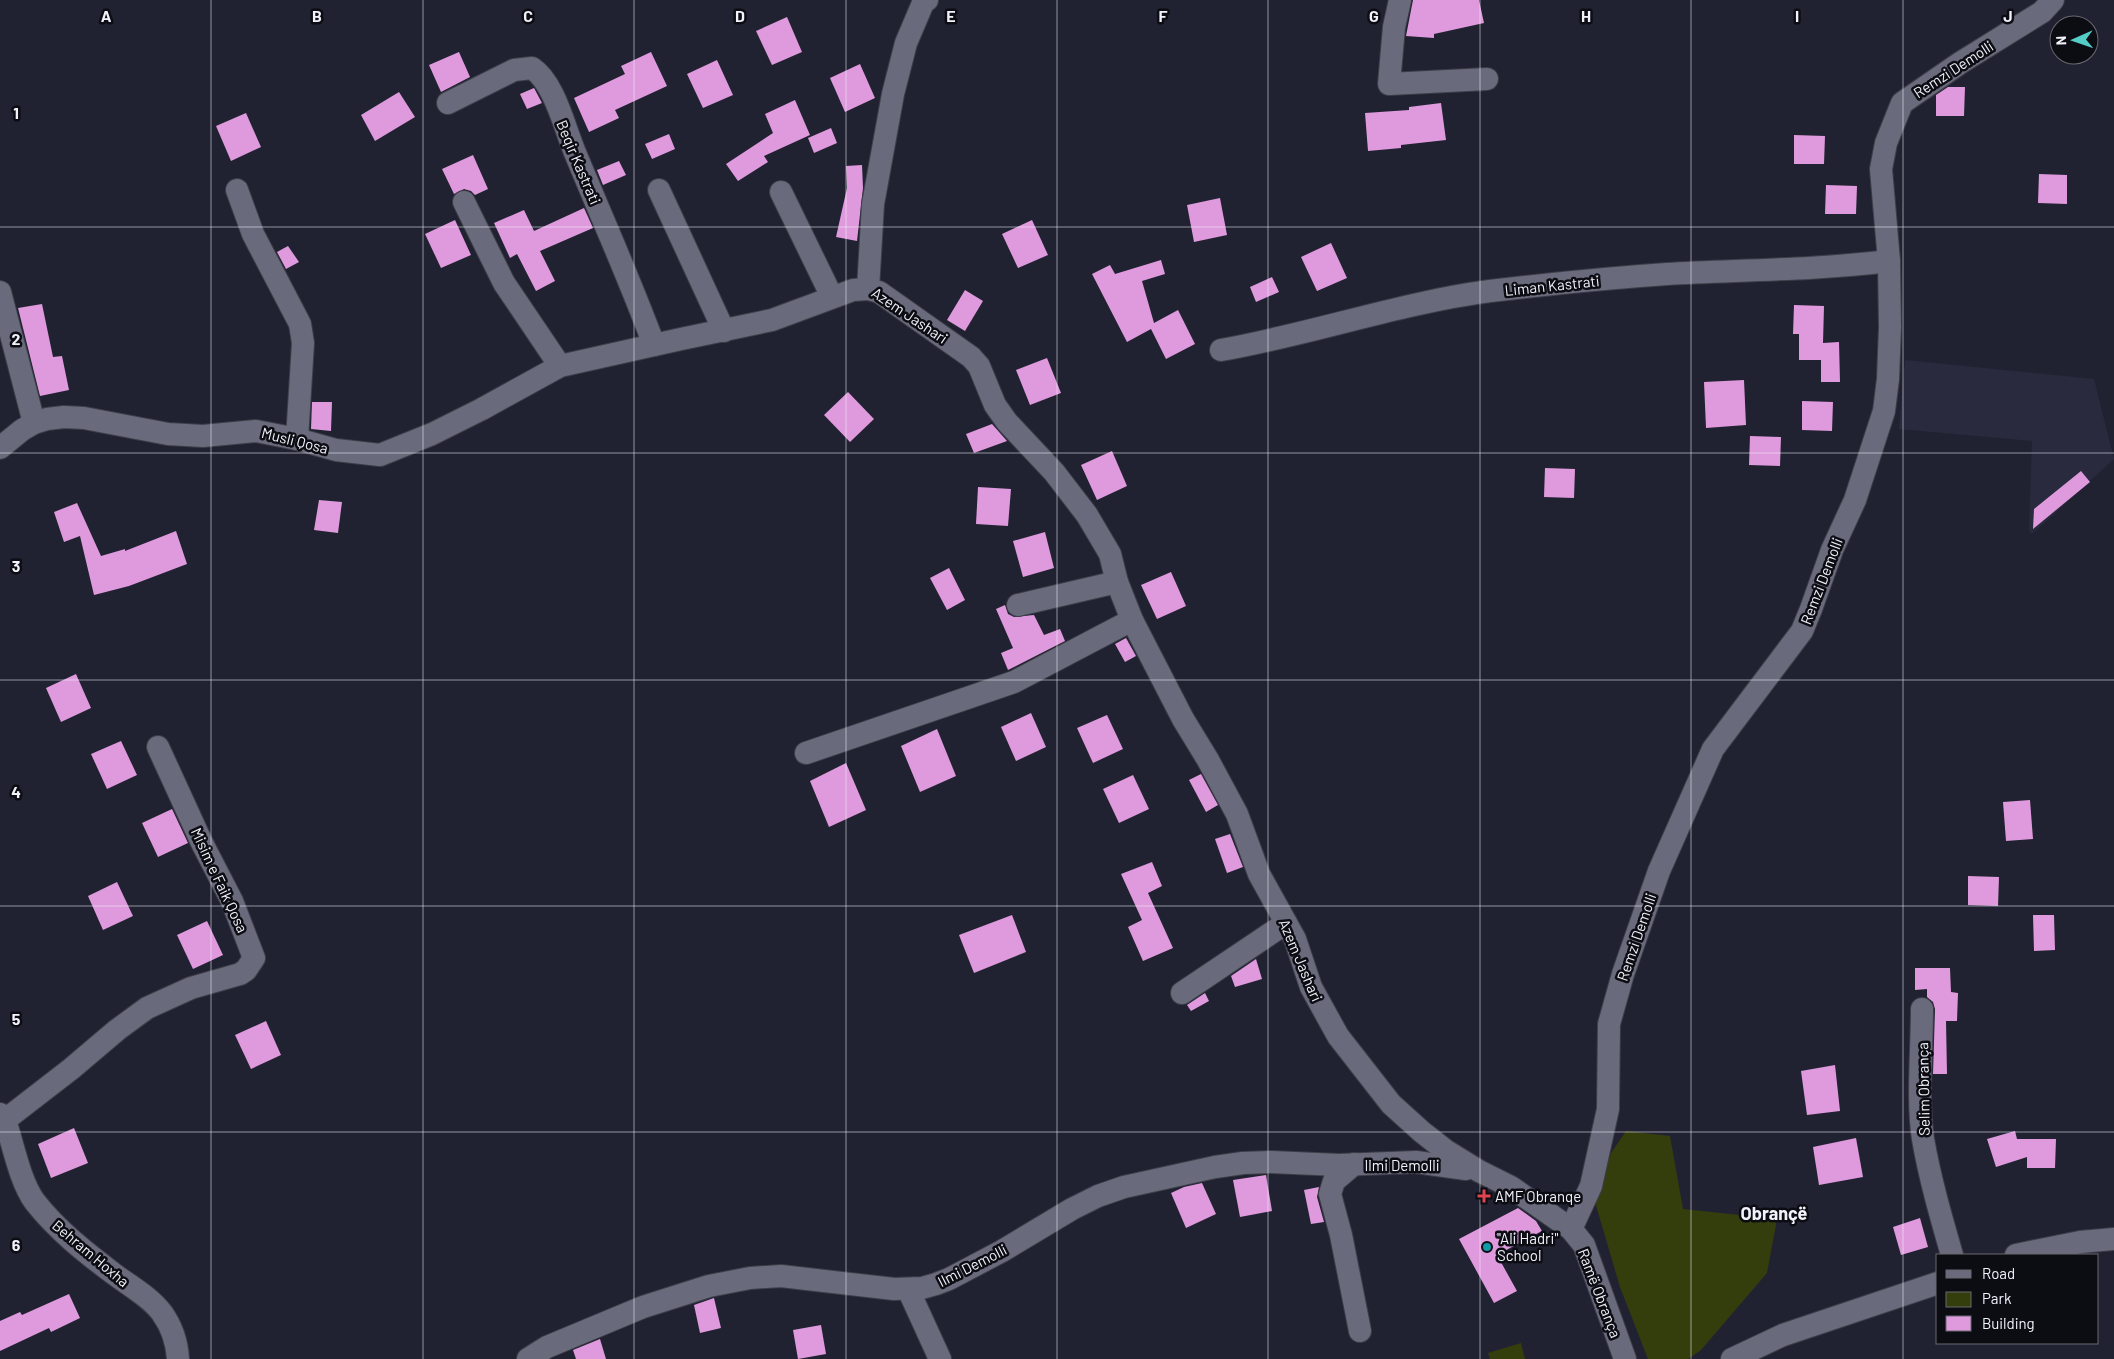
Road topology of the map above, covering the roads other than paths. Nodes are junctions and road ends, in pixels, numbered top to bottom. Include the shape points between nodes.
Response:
1 (927, 0) edge
2 (1400, 0) edge
3 (2053, 0) edge
4 (1487, 79) dead end
5 (448, 102) dead end
6 (237, 190) dead end
7 (659, 190) dead end
8 (781, 192) dead end
9 (464, 202) dead end
10 (1889, 261) junction
11 (868, 288) junction
12 (0, 292) edge
13 (832, 297) junction
14 (724, 331) junction
15 (654, 345) junction
16 (1221, 350) dead end
17 (569, 364) junction
18 (34, 423) junction
19 (297, 439) junction
20 (0, 448) edge
21 (1117, 582) junction
22 (1018, 605) dead end
23 (1132, 620) junction
24 (158, 746) dead end
25 (806, 753) dead end
26 (1286, 923) junction
27 (1182, 993) dead end
28 (1922, 1009) dead end
29 (3, 1117) edge
30 (1354, 1164) junction
31 (1480, 1171) junction
32 (1571, 1229) junction
33 (2114, 1238) edge
34 (1952, 1254) edge
35 (2021, 1254) edge
36 (1936, 1284) edge
37 (908, 1289) junction
38 (1360, 1332) dead end
39 (178, 1359) edge
40 (528, 1359) edge
41 (940, 1359) edge
42 (1625, 1359) edge
43 (1732, 1359) edge

1 - 11 street, Azem Jashari via 906,43 893,94 873,204
2 - 4 street via 1389,84
3 - 10 street, Remzi Demolli via 2034,17 1902,103 1882,154
5 - 15 street, Beqir Kastrati via 514,70 532,68 539,72 549,88 611,234
6 - 19 street via 253,234 300,324 303,343
7 - 14 street
8 - 13 street
9 - 17 street via 504,283
10 - 16 street, Liman Kastrati via 1808,269 1612,278 1488,292
10 - 32 street, Remzi Demolli via 1890,327 1884,411 1855,500 1832,550 1802,631 1713,749 1659,871 1622,974 1609,1024 1608,1109 1590,1186
11 - 13 street
11 - 21 street, Azem Jashari via 890,297 979,366 995,405 1007,422 1054,472 1087,515 1110,554
12 - 18 street
13 - 14 street via 772,320
14 - 15 street
15 - 17 street
17 - 19 street, Musli Qosa via 432,434 380,455 336,450
18 - 19 street, Musli Qosa via 64,417 84,418 168,434 203,436 256,431
18 - 20 street, Musli Qosa
21 - 22 street
21 - 23 street, Azem Jashari
23 - 25 street via 1014,682
23 - 26 street, Azem Jashari via 1237,814 1259,874
24 - 29 street, Misim e Faik Qosa via 232,901 254,958 240,974 191,988 147,1008 71,1069
26 - 27 street
26 - 31 street, Azem Jashari via 1323,1012 1373,1082 1391,1104 1422,1132
28 - 34 street, Selim Obrança via 1923,1139
29 - 39 street, Behram Hoxha via 34,1201 63,1232 161,1311 174,1336
30 - 31 street, Ilmi Demolli via 1416,1162
30 - 37 street, Ilmi Demolli via 1243,1163 1124,1187 1072,1209 949,1279
30 - 38 street, Ilmi Demolli via 1334,1180 1330,1194
31 - 32 street, Azem Jashari via 1511,1187
32 - 42 street, Ramë Obrança via 1584,1246
33 - 35 street
36 - 43 street via 1783,1335
37 - 40 street, Ilmi Demolli via 781,1276 709,1286 643,1307 547,1347
37 - 41 street

